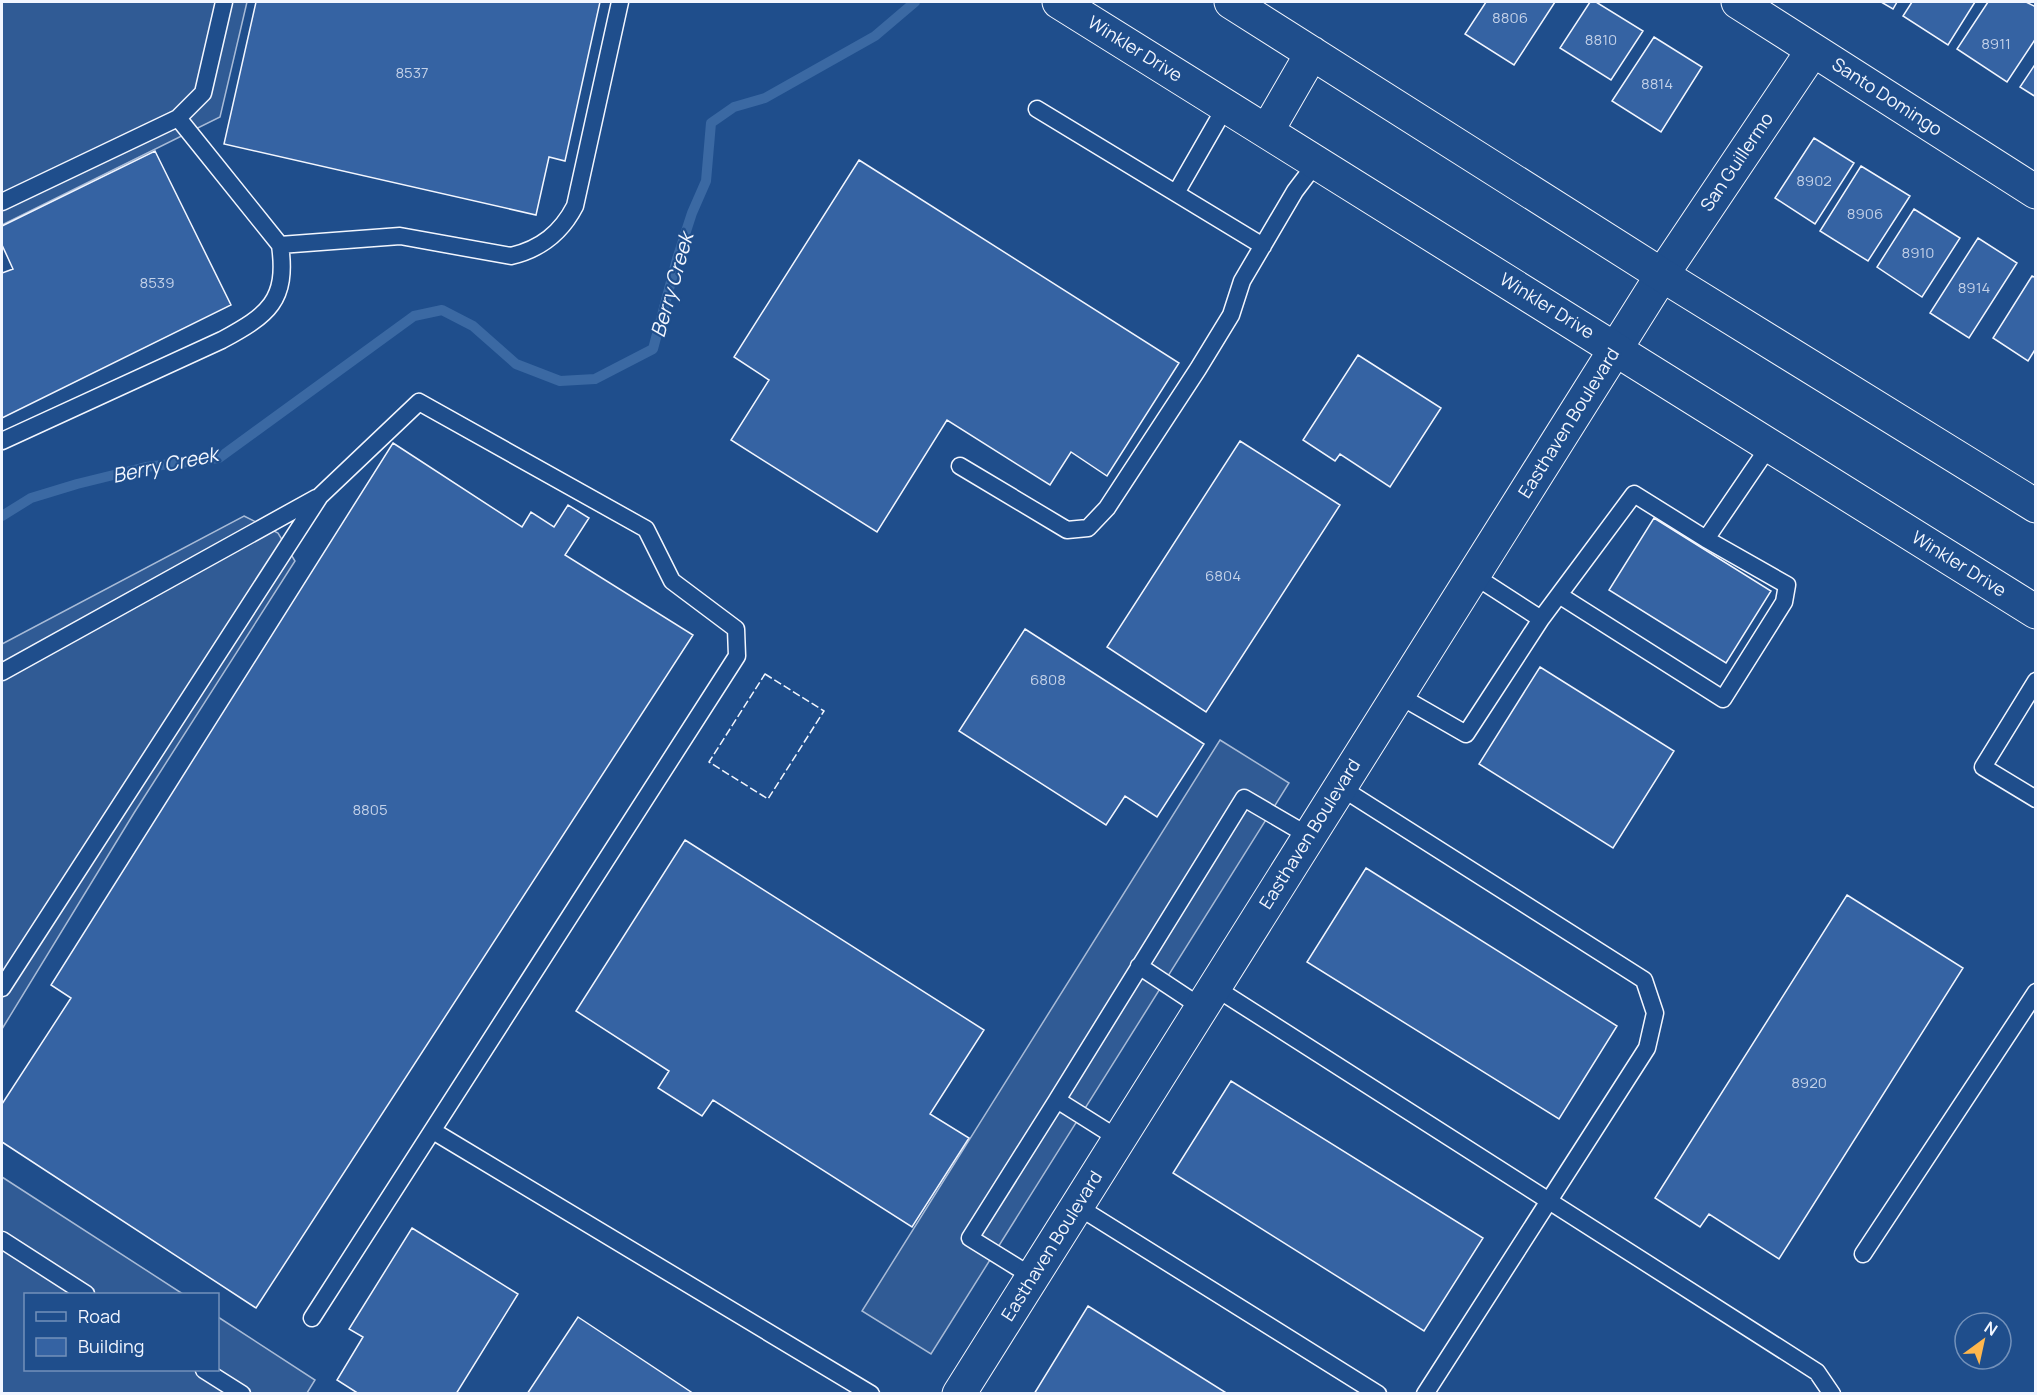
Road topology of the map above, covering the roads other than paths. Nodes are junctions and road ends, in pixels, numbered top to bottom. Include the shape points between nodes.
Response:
1 (224, 2) edge
2 (620, 2) edge
3 (1059, 2) edge
4 (1738, 2) edge
5 (1239, 6) edge
6 (1813, 50) junction
7 (1312, 53) junction
8 (1226, 105) junction
9 (1037, 108) dead end
10 (178, 118) junction
11 (1267, 131) junction
12 (1317, 162) junction
13 (2036, 192) edge
14 (1176, 193) junction
15 (2, 202) edge
16 (280, 245) junction
17 (1263, 246) junction
18 (1662, 275) junction
19 (1615, 349) junction
20 (2, 441) edge
21 (1770, 445) junction
22 (960, 466) dead end
23 (320, 496) junction
24 (2036, 506) edge
25 (1706, 538) junction
26 (1473, 575) junction
27 (1559, 595) junction
28 (2036, 612) edge
29 (1541, 619) junction
30 (2, 672) edge
31 (2036, 681) edge
32 (1398, 695) junction
33 (1340, 787) junction
34 (2036, 799) edge
35 (1309, 836) junction
36 (1139, 966) junction
37 (2, 988) edge
38 (2036, 992) edge
39 (1208, 997) junction
40 (1057, 1100) junction
41 (433, 1131) junction
42 (1119, 1138) junction
43 (1550, 1199) junction
44 (1077, 1206) junction
45 (2, 1240) edge
46 (1863, 1254) dead end
47 (1033, 1276) junction
48 (84, 1293) edge
49 (312, 1318) dead end
50 (206, 1371) edge
51 (242, 1394) edge
52 (871, 1394) edge
53 (959, 1394) edge
54 (1378, 1394) edge
55 (1425, 1394) edge
56 (1832, 1394) edge

1 - 10 lane via 203,93
2 - 16 lane via 575,206 566,223 545,243 511,256 400,236
3 - 8 main road, Winkler Drive
4 - 6 main road, Santo Domingo
5 - 7 main road
6 - 13 main road, Santo Domingo
6 - 18 main road, San Guillermo
7 - 11 main road
7 - 18 main road
8 - 11 main road, Winkler Drive
8 - 14 lane
9 - 14 lane
10 - 15 lane
10 - 16 lane
11 - 12 main road, Winkler Drive
12 - 17 lane
12 - 19 main road, Winkler Drive
14 - 17 lane
16 - 20 lane via 281,286 273,303 257,321
17 - 22 lane via 1242,281 1231,315 1198,369 1107,508 1088,528 1067,530
18 - 19 main road, Easthaven Boulevard
18 - 24 main road
19 - 21 main road, Winkler Drive
19 - 26 main road, Easthaven Boulevard
21 - 25 lane
21 - 28 main road, Winkler Drive
23 - 30 lane
23 - 37 lane
23 - 41 lane via 419,402 646,529 672,581 736,629 736,656
25 - 27 lane via 1634,494
25 - 27 lane via 1787,585 1784,602 1723,699
26 - 29 lane
26 - 32 main road, Easthaven Boulevard
27 - 29 lane
29 - 32 lane via 1466,734
31 - 34 lane via 1983,767
32 - 33 main road, Easthaven Boulevard
33 - 35 main road, Easthaven Boulevard
33 - 43 lane via 1644,980 1655,1013 1647,1048
35 - 36 lane via 1244,798
35 - 39 main road, Easthaven Boulevard
36 - 39 lane
36 - 40 lane
38 - 46 lane
39 - 42 main road, Easthaven Boulevard
39 - 43 lane
40 - 42 lane
40 - 47 lane via 970,1238
41 - 49 lane
41 - 52 lane
42 - 44 main road, Easthaven Boulevard
43 - 55 lane
43 - 56 lane via 1817,1372
44 - 47 main road, Easthaven Boulevard
44 - 54 lane
45 - 48 lane
47 - 53 main road, Easthaven Boulevard
50 - 51 lane

